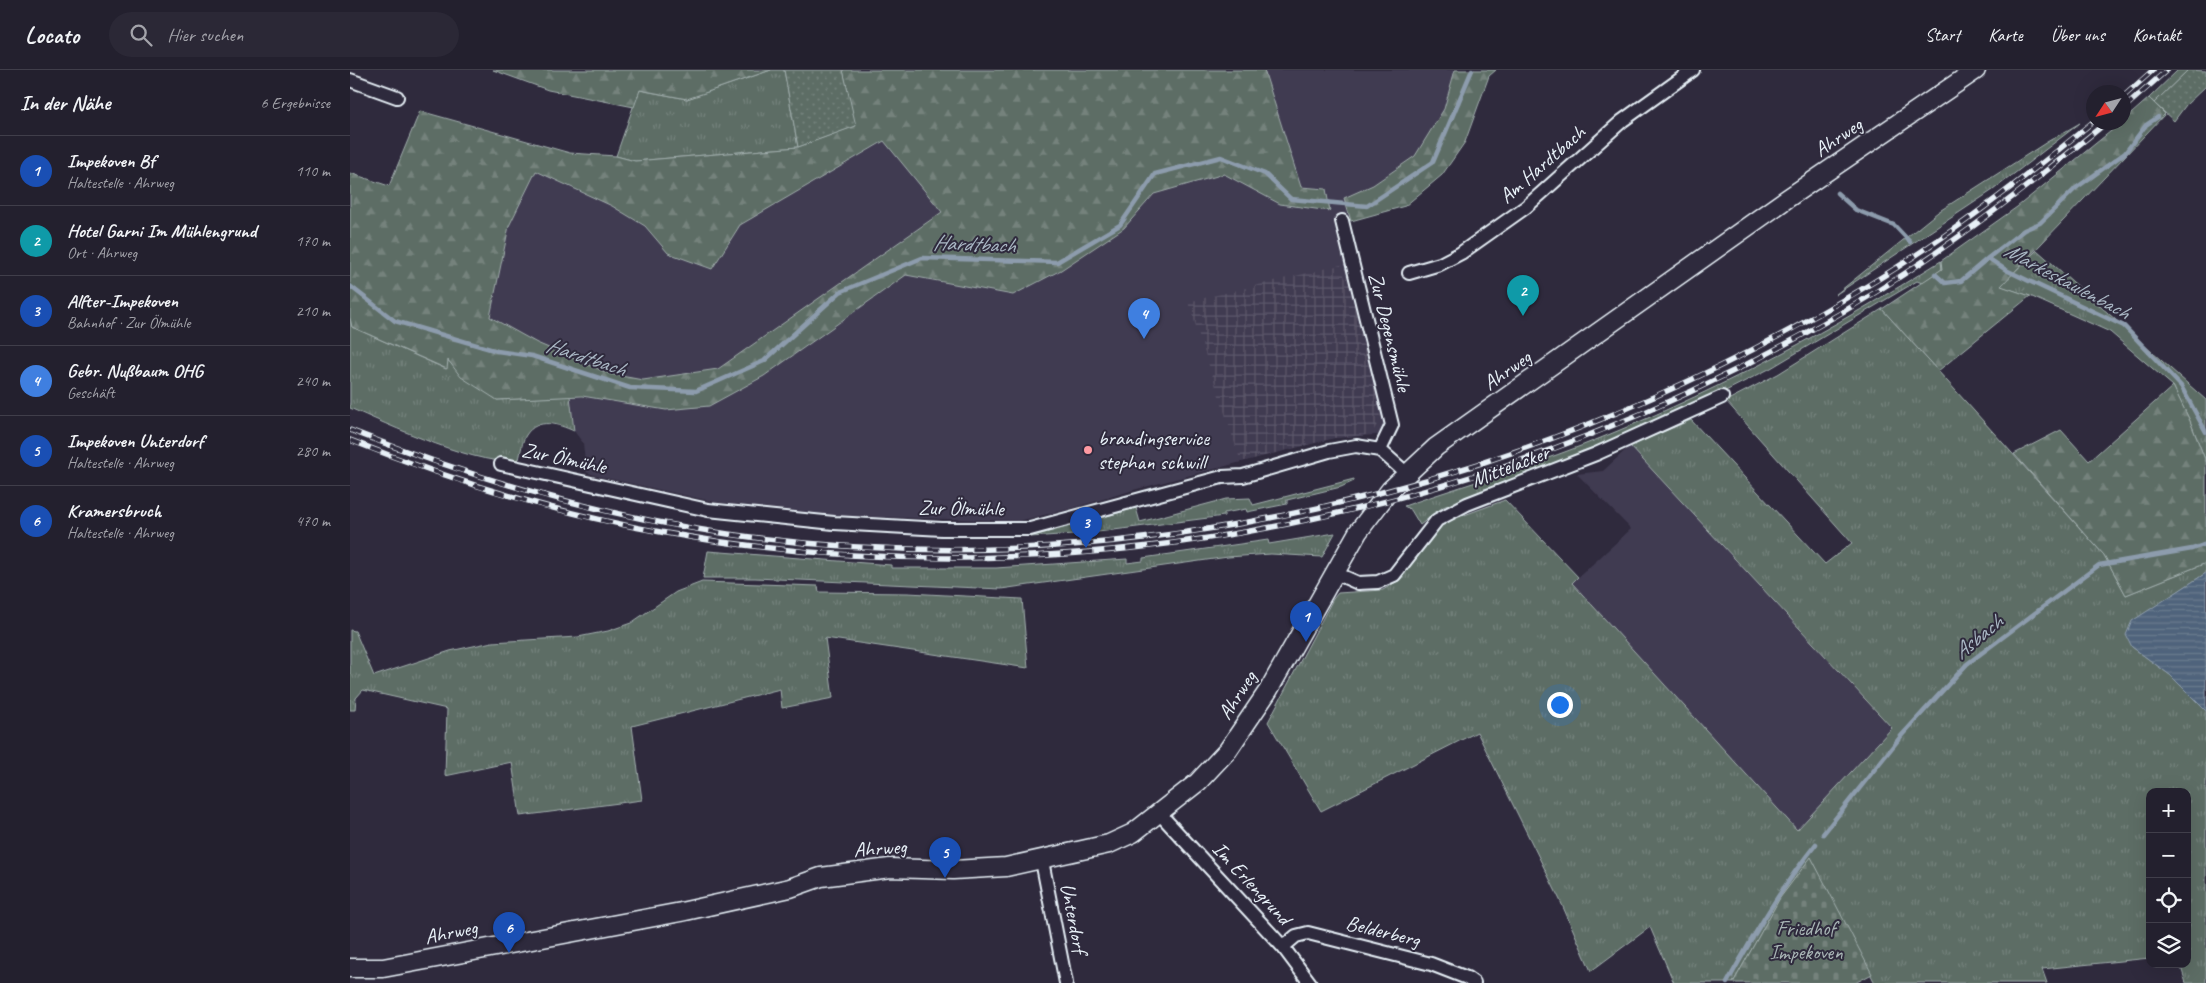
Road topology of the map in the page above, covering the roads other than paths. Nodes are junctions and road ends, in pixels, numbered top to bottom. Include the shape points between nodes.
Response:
1 (1693, 70) edge
2 (1976, 70) edge
3 (350, 80) edge
4 (397, 97) dead end
5 (1342, 221) dead end
6 (1409, 273) dead end
7 (1722, 398) dead end
8 (1380, 450) junction
9 (501, 464) dead end
10 (1406, 473) junction
11 (1333, 572) junction
12 (1160, 814) junction
13 (1042, 861) junction
14 (1283, 947) junction
15 (350, 968) edge
16 (1066, 983) edge
17 (1310, 983) edge
18 (1474, 983) edge

1 - 6 street, Am Hardtbach via 1622,121 1526,207 1470,248 1440,264
2 - 10 street, Ahrweg via 1436,447
3 - 4 street
5 - 8 street, Zur Degensmühle via 1392,425
7 - 11 street, Mittelacker via 1596,454 1467,504 1437,520 1394,575 1378,582 1358,583
8 - 9 street, Zur Ölmühle via 1356,446 1329,451 1030,529 942,529 834,523 708,510
8 - 10 street
10 - 11 street, Ahrweg via 1358,532
11 - 12 street, Ahrweg via 1268,690 1228,750 1198,782
12 - 13 street, Ahrweg via 1133,833 1109,844
12 - 14 street, Im Erlengrund
13 - 15 street, Ahrweg via 1006,867 953,870 890,868 830,875 790,888 657,916 383,968
13 - 16 street, Unterdorf
14 - 17 street, Im Erlengrund
14 - 18 street, Belderberg via 1296,936 1308,933 1431,964

